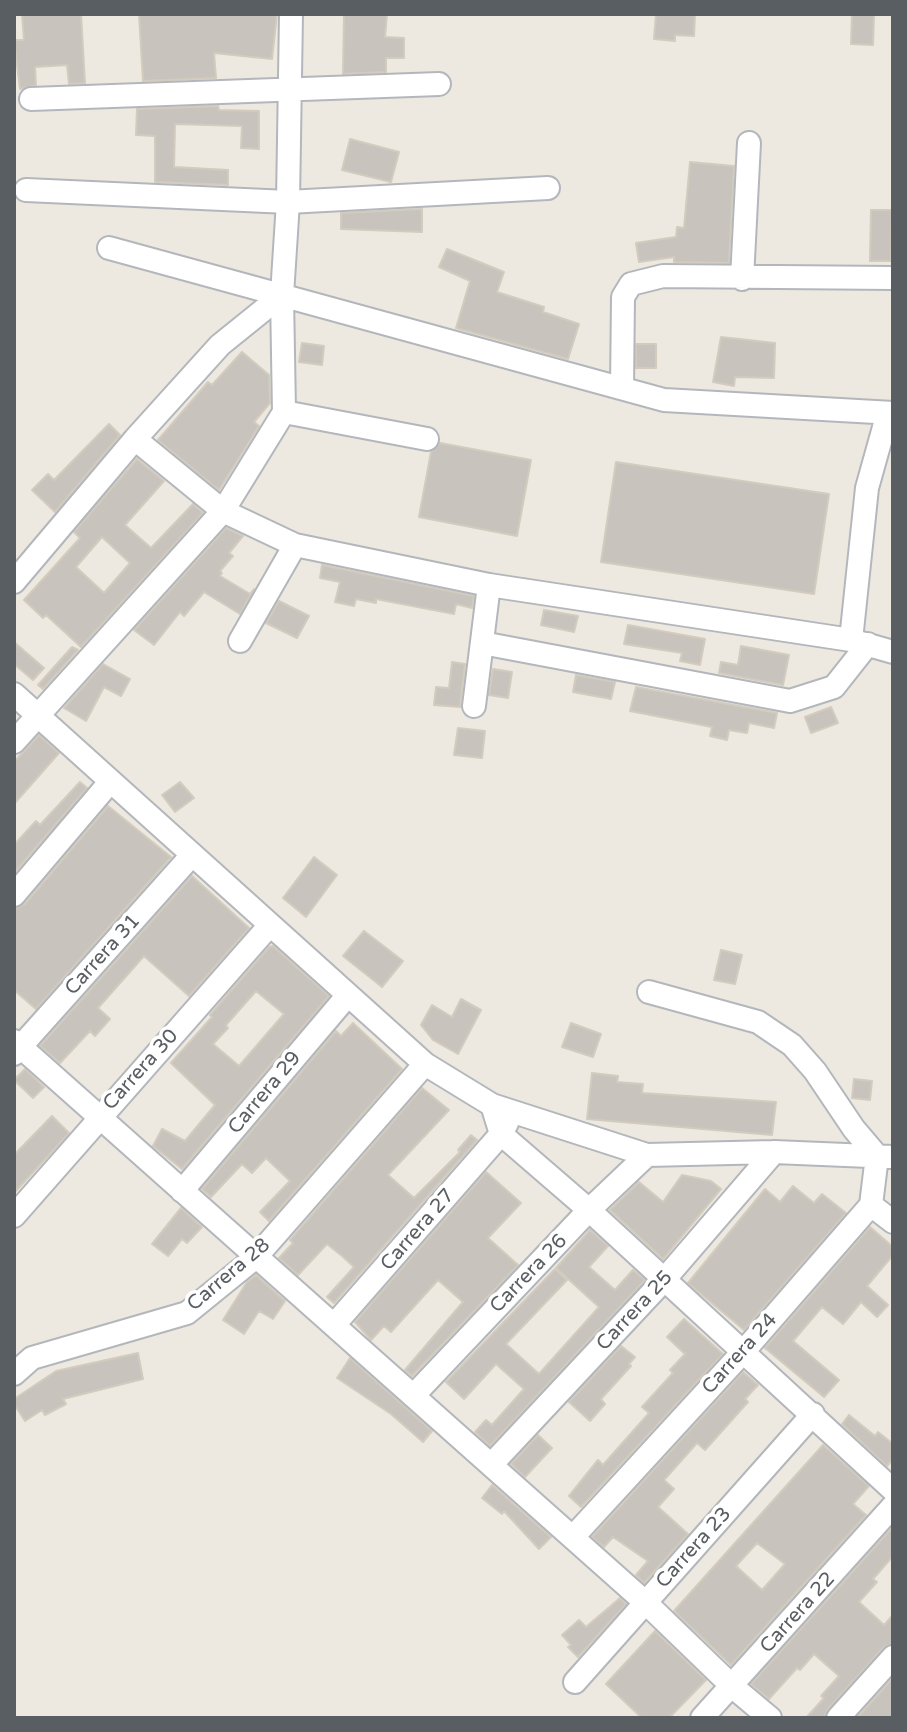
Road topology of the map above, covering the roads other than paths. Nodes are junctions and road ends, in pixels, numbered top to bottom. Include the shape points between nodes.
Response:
1 (291, 14) edge
2 (439, 84) dead end
3 (290, 89) junction
4 (31, 99) dead end
5 (749, 143) dead end
6 (548, 188) dead end
7 (26, 190) dead end
8 (288, 202) junction
9 (109, 248) dead end
10 (893, 278) edge
11 (742, 279) junction
12 (282, 295) junction
13 (622, 388) junction
14 (284, 412) junction
15 (890, 413) edge
16 (135, 439) junction
17 (427, 439) dead end
18 (223, 511) junction
19 (295, 545) junction
20 (14, 582) edge
21 (489, 585) junction
22 (240, 641) dead end
23 (859, 642) junction
24 (482, 643) junction
25 (893, 652) edge
26 (14, 694) edge
27 (474, 706) dead end
28 (38, 715) junction
29 (14, 742) edge
30 (110, 782) junction
31 (192, 855) junction
32 (14, 895) edge
33 (270, 925) junction
34 (649, 992) dead end
35 (348, 995) junction
36 (16, 1047) edge
37 (425, 1064) junction
38 (492, 1105) junction
39 (518, 1114) junction
40 (100, 1117) junction
41 (501, 1134) junction
42 (774, 1152) junction
43 (647, 1155) junction
44 (885, 1156) edge
45 (182, 1191) junction
46 (871, 1205) junction
47 (589, 1210) junction
48 (14, 1216) edge
49 (893, 1222) edge
50 (256, 1257) junction
51 (663, 1281) junction
52 (334, 1325) junction
53 (743, 1352) junction
54 (14, 1374) edge
55 (413, 1396) junction
56 (813, 1414) junction
57 (491, 1465) junction
58 (893, 1490) edge
59 (893, 1506) edge
60 (573, 1537) junction
61 (645, 1602) junction
62 (893, 1657) edge
63 (575, 1682) dead end
64 (733, 1687) junction
65 (702, 1718) edge
66 (770, 1718) edge
67 (838, 1718) edge

1 - 3 street
2 - 3 street
3 - 4 street
3 - 8 street
5 - 11 street
6 - 8 street
7 - 8 street
8 - 12 street
9 - 12 street
10 - 11 street
11 - 13 street via 663,276 631,284 623,297
12 - 13 street
12 - 14 street
12 - 16 street via 220,345
13 - 15 street via 664,400
14 - 17 street
14 - 18 street
15 - 23 street via 867,488
16 - 18 street
16 - 20 street
18 - 19 street
18 - 28 street
19 - 21 street
19 - 22 street
21 - 23 street
21 - 24 street
23 - 24 street via 834,687 790,701
23 - 25 street
24 - 27 street
26 - 28 street
28 - 29 street
28 - 30 street
30 - 31 street
30 - 32 street
31 - 33 street
31 - 36 street, Carrera 31
33 - 35 street
33 - 40 street, Carrera 30
34 - 44 street via 758,1022 792,1045 854,1129
35 - 37 street
35 - 45 street, Carrera 29
36 - 40 street
37 - 38 street
37 - 50 street, Carrera 28
38 - 39 street
38 - 41 street
39 - 41 street, Carrera 27
39 - 43 street
40 - 45 street
40 - 48 street, Carrera 30
41 - 47 street
41 - 52 street, Carrera 27
42 - 43 street
42 - 44 street
42 - 51 street, Carrera 25
43 - 47 street, Carrera 26
44 - 46 street
45 - 50 street
46 - 49 street
46 - 53 street, Carrera 24
47 - 51 street
47 - 55 street, Carrera 26
50 - 52 street
50 - 54 street, Carrera 28 via 187,1313 32,1358
51 - 53 street
51 - 57 street, Carrera 25
52 - 55 street
53 - 56 street
53 - 60 street, Carrera 24
55 - 57 street
56 - 58 street
56 - 61 street, Carrera 23
57 - 60 street
59 - 64 street, Carrera 22
60 - 61 street
61 - 63 street, Carrera 23
61 - 64 street
62 - 67 street
64 - 65 street, Carrera 22
64 - 66 street

